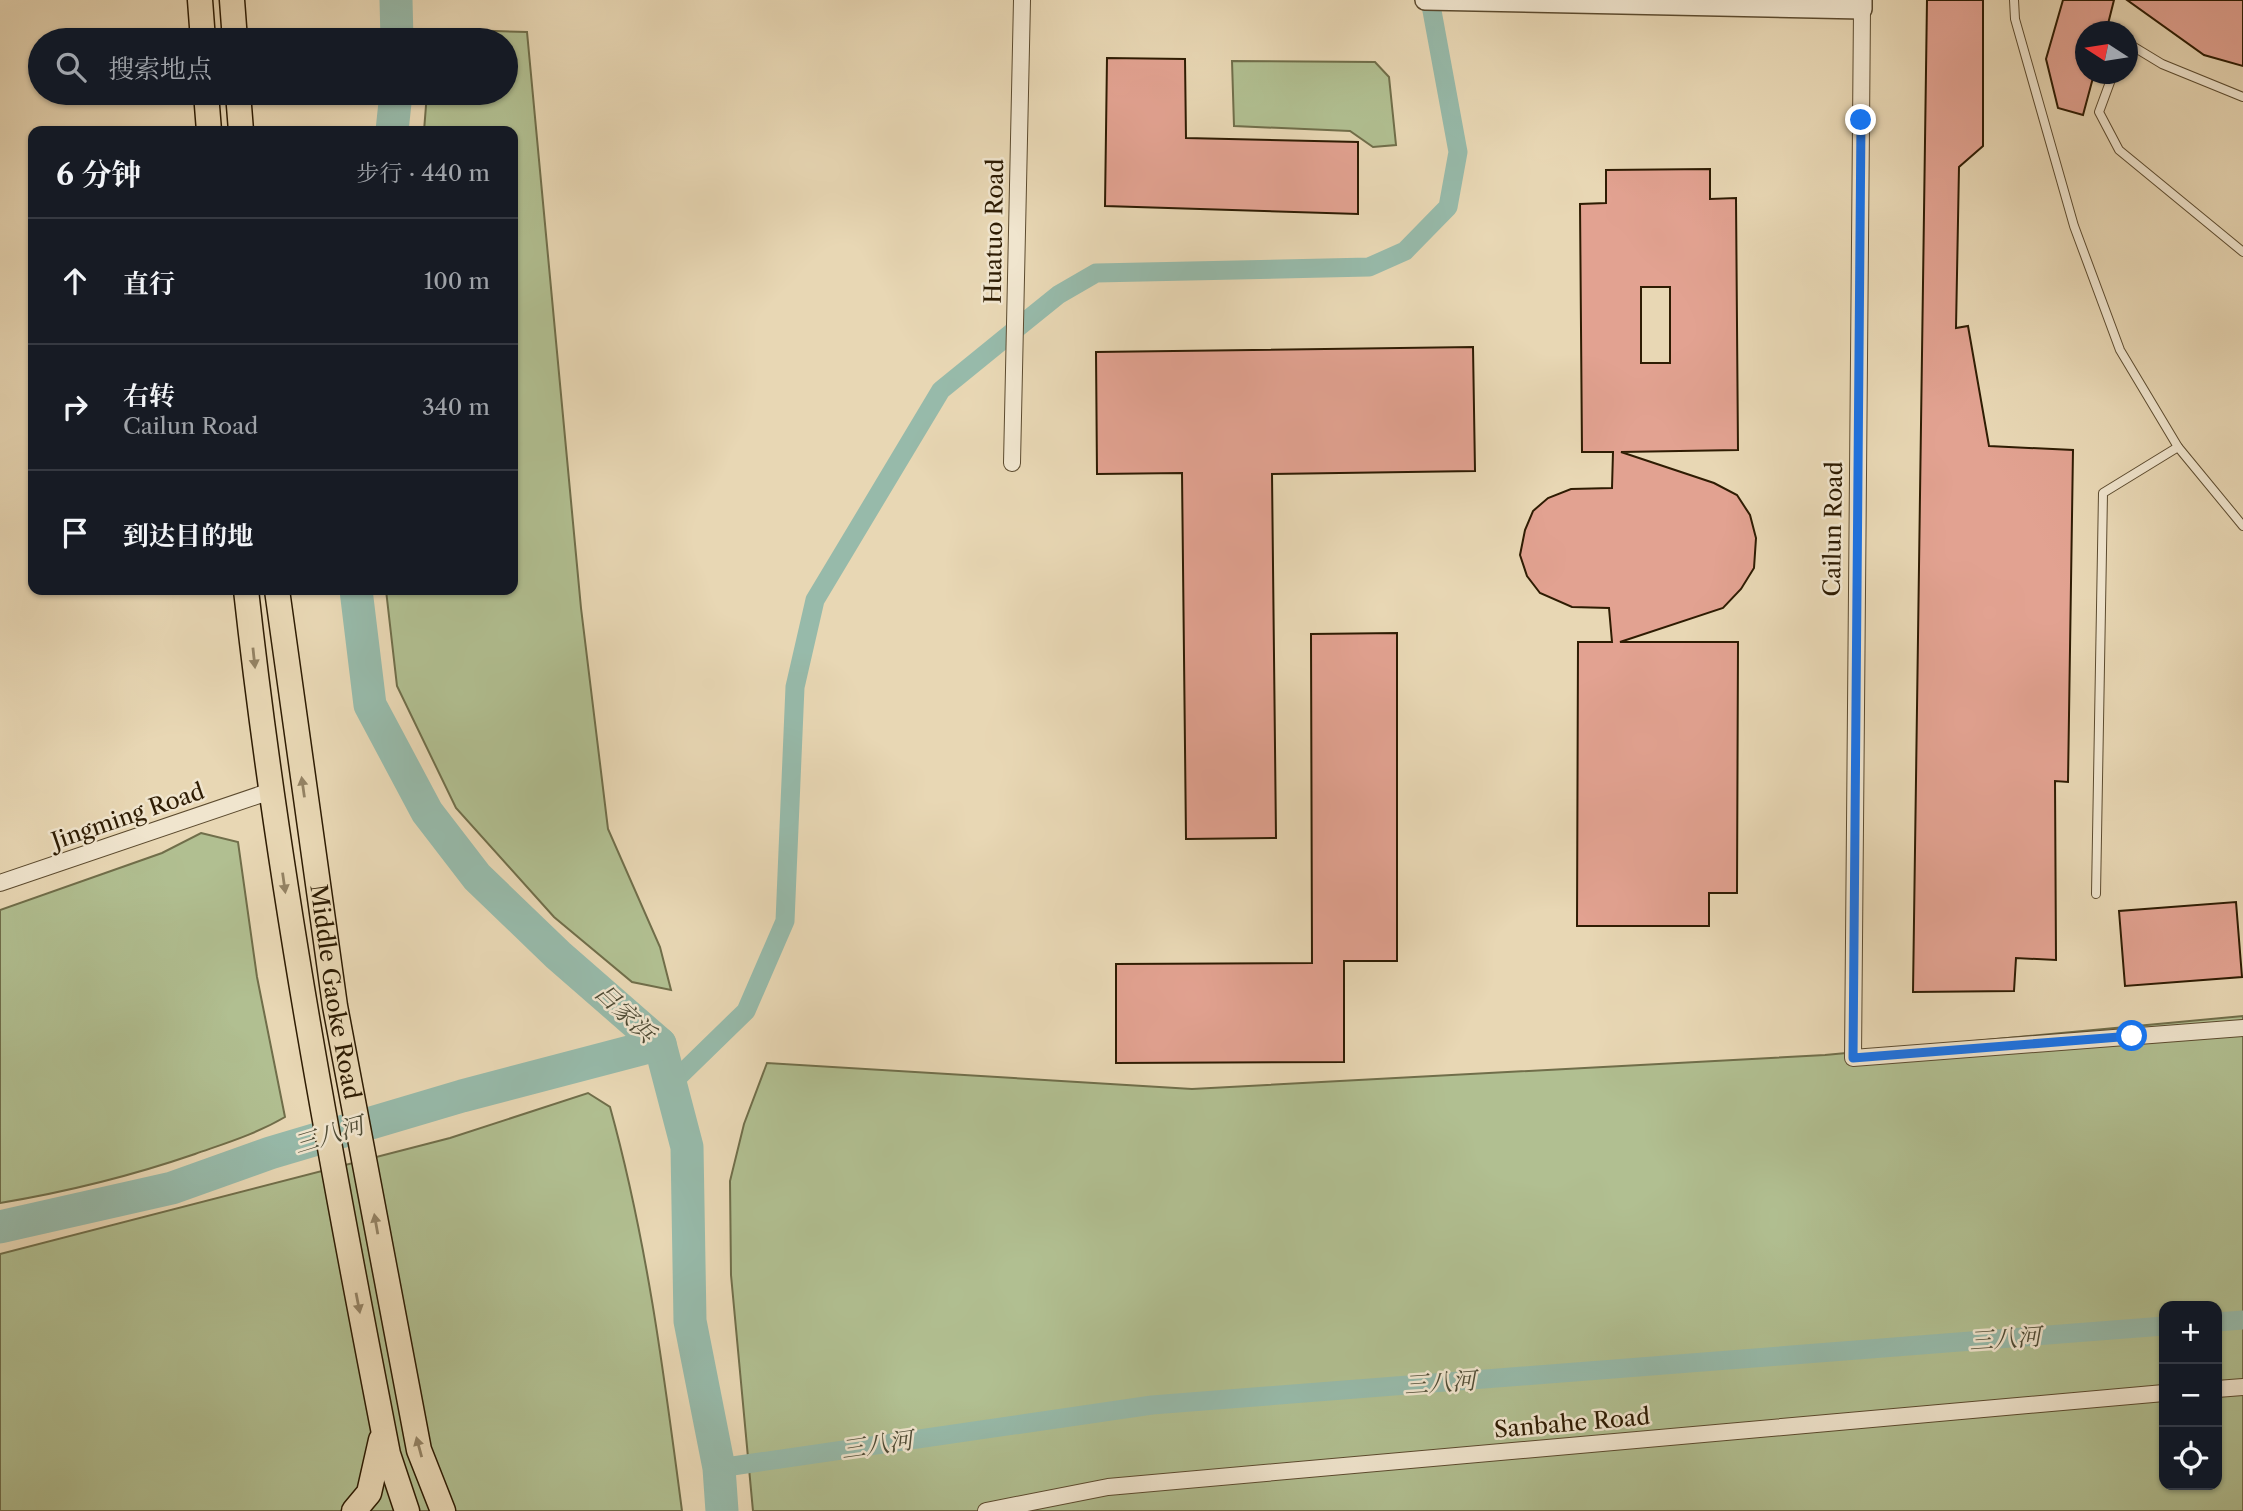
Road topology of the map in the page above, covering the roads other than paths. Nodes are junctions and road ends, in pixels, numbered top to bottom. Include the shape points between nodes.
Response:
1 (200, 0) edge
2 (232, 0) edge
3 (1022, 0) edge
4 (1425, 0) edge
5 (2014, 0) edge
6 (1478, 1) edge
7 (1863, 5) edge
8 (202, 28) edge
9 (233, 28) edge
10 (2138, 49) edge
11 (2109, 84) edge
12 (2243, 96) edge
13 (207, 105) edge
14 (239, 105) edge
15 (209, 126) edge
16 (241, 126) edge
17 (2243, 252) edge
18 (2178, 447) junction
19 (1012, 463) dead end
20 (2243, 526) edge
21 (247, 595) edge
22 (278, 595) edge
23 (271, 791) junction
24 (0, 883) edge
25 (2096, 894) dead end
26 (2243, 1028) edge
27 (2243, 1387) edge
28 (2222, 1389) edge
29 (2159, 1393) edge
30 (383, 1429) junction
31 (354, 1511) edge
32 (407, 1511) edge
33 (443, 1511) edge
34 (986, 1511) edge

1 - 8 main road
2 - 9 main road
3 - 19 street, Huatuo Road
4 - 6 street
5 - 18 lane via 2015,19 2074,226 2120,350
6 - 7 street
7 - 26 street, Cailun Road via 1853,1058
10 - 12 lane via 2162,64
11 - 17 lane via 2099,112 2119,150
13 - 15 main road
14 - 16 main road
18 - 20 lane
18 - 25 lane via 2103,493
21 -> 23 main road, Middle Gaoke Road
33 -> 22 main road, Middle Gaoke Road via 419,1450 352,1096 320,912
23 - 24 street, Jingming Road
23 -> 30 main road, Middle Gaoke Road via 321,1105
27 - 28 street
29 - 34 street, Sanbahe Road via 1108,1488
30 - 31 main road via 369,1493
30 - 32 main road, Middle Gaoke Road

